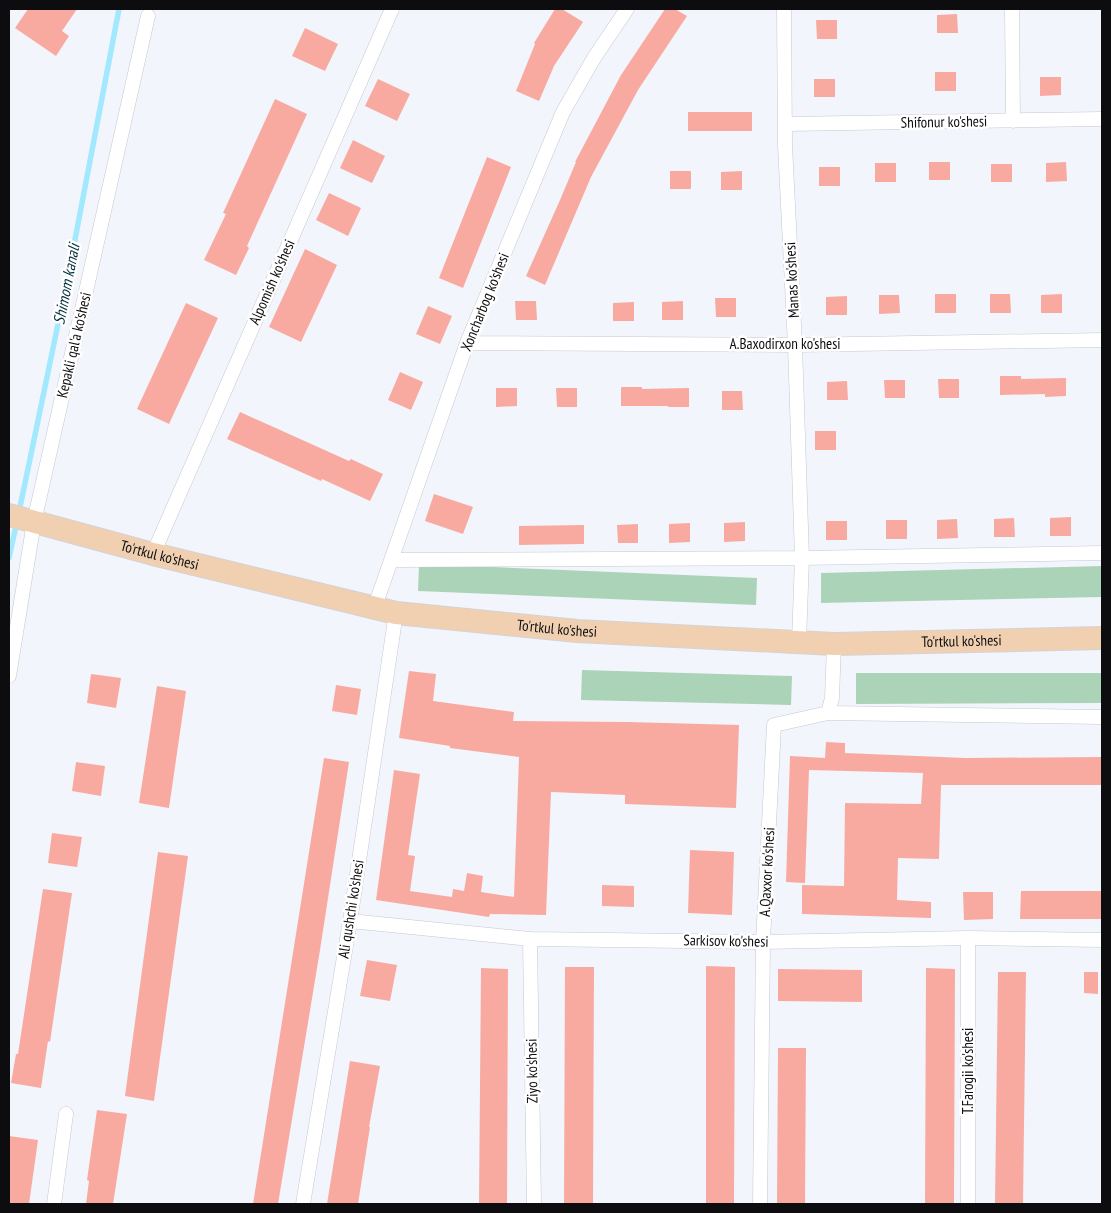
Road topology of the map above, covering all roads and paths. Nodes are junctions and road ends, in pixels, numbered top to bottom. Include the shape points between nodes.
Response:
1 (392, 9) edge
2 (627, 9) edge
3 (784, 9) edge
4 (1012, 9) edge
5 (148, 16) dead end
6 (1102, 119) edge
7 (1013, 121) junction
8 (786, 124) junction
9 (1102, 340) edge
10 (467, 343) junction
11 (795, 345) junction
12 (22, 519) edge
13 (1102, 553) edge
14 (152, 554) junction
15 (802, 558) junction
16 (391, 560) junction
17 (385, 611) junction
18 (1102, 638) edge
19 (799, 642) junction
20 (834, 644) junction
21 (9, 676) edge
22 (828, 713) junction
23 (1102, 717) edge
24 (350, 920) junction
25 (968, 938) junction
26 (530, 939) junction
27 (1102, 940) edge
28 (763, 942) junction
29 (66, 1114) dead end
30 (54, 1204) edge
31 (304, 1204) edge
32 (534, 1204) edge
33 (760, 1204) edge
34 (968, 1204) edge

1 - 14 street, Alpomish ko'shesi
2 - 10 street, Xoncharbog ko'shesi via 563,112
3 - 8 street, Manas ko'shesi
4 - 7 street
5 - 12 street, Kepakli qal'a ko'shesi
6 - 7 street, Shifonur ko'shesi
7 - 8 street, Shifonur ko'shesi
8 - 11 street, Manas ko'shesi
9 - 11 street, A.Baxodirxon ko'shesi
10 - 11 street, A.Baxodirxon ko'shesi
10 - 16 street, Xoncharbog ko'shesi
11 - 15 street, Manas ko'shesi
12 - 14 main road, To'rtkul ko'shesi
12 - 21 street, Kepakli qal'a ko'shesi
13 - 15 street
14 - 17 main road, To'rtkul ko'shesi
15 - 16 street
15 - 19 street, Manas ko'shesi
16 - 17 street, Xoncharbog ko'shesi
17 - 19 main road, To'rtkul ko'shesi via 577,631
17 - 24 street, Ali qushchi ko'shesi
18 - 20 main road, To'rtkul ko'shesi
19 - 20 main road, To'rtkul ko'shesi
20 - 22 street via 832,698
22 - 23 street
22 - 28 street, A.Qaxxor ko'shesi via 774,725
24 - 26 street, Sarkisov ko'shesi
24 - 31 street, Ali qushchi ko'shesi
25 - 27 street, Sarkisov ko'shesi
25 - 28 street, Sarkisov ko'shesi
25 - 34 street, T.Farogii ko'shesi
26 - 28 street, Sarkisov ko'shesi
26 - 32 street, Ziyo ko'shesi
28 - 33 street, A.Qaxxor ko'shesi
29 - 30 street

